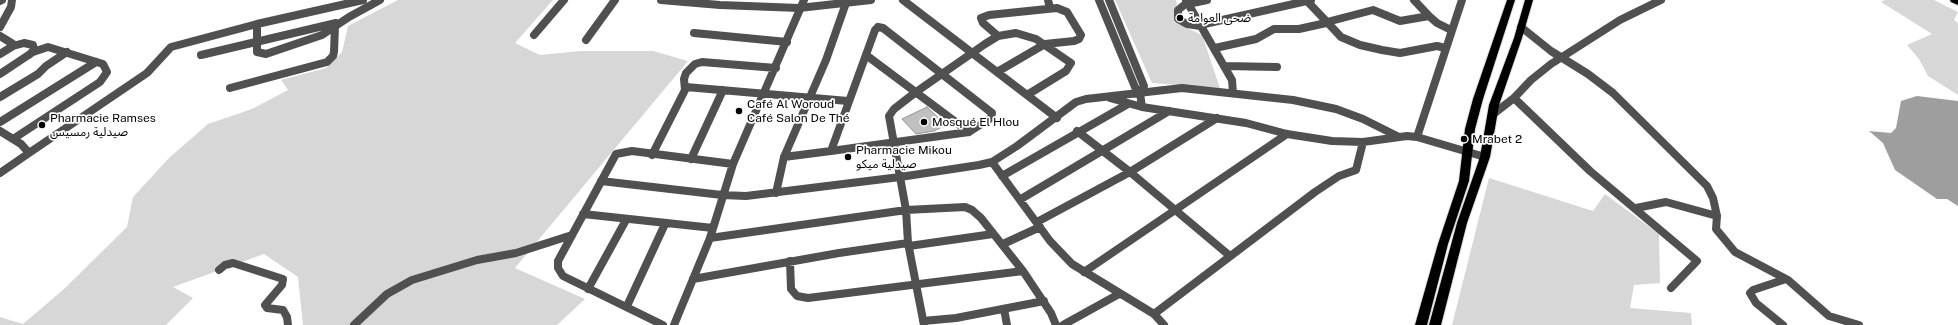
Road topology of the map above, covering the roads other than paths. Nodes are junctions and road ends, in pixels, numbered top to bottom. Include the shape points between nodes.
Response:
1 (12, 0) edge
2 (363, 0) edge
3 (380, 0) edge
4 (564, 0) edge
5 (615, 0) edge
6 (661, 0) edge
7 (804, 0) edge
8 (870, 0) edge
9 (903, 0) edge
10 (1048, 0) edge
11 (1099, 0) edge
12 (1109, 0) edge
13 (1207, 0) edge
14 (1309, 0) edge
15 (1414, 0) edge
16 (1462, 0) edge
17 (1511, 0) edge
18 (1529, 0) edge
19 (1660, 0) edge
20 (1954, 0) edge
21 (1187, 2) edge
22 (1958, 2) edge
23 (846, 3) junction
24 (799, 8) junction
25 (1050, 8) junction
26 (1429, 16) junction
27 (1326, 23) junction
28 (256, 24) junction
29 (338, 24) junction
30 (1200, 26) junction
31 (0, 27) edge
32 (1521, 27) junction
33 (1451, 30) junction
34 (694, 33) dead end
35 (534, 34) dead end
36 (0, 36) edge
37 (998, 36) junction
38 (586, 40) dead end
39 (787, 42) junction
40 (256, 43) junction
41 (1044, 44) junction
42 (13, 46) junction
43 (1215, 48) junction
44 (1445, 48) junction
45 (68, 52) junction
46 (0, 54) edge
47 (971, 54) junction
48 (29, 55) junction
49 (866, 55) junction
50 (200, 56) dead end
51 (1560, 58) junction
52 (96, 62) junction
53 (1224, 66) junction
54 (1277, 67) dead end
55 (776, 68) junction
56 (997, 72) junction
57 (0, 74) edge
58 (944, 74) junction
59 (686, 87) junction
60 (230, 88) dead end
61 (723, 90) junction
62 (916, 92) junction
63 (1140, 93) junction
64 (1233, 93) junction
65 (765, 94) junction
66 (1027, 95) junction
67 (0, 97) edge
68 (809, 97) junction
69 (1107, 97) junction
70 (1514, 98) junction
71 (848, 101) junction
72 (1128, 104) junction
73 (1142, 107) junction
74 (1169, 111) junction
75 (1492, 115) junction
76 (1057, 118) junction
77 (1217, 118) junction
78 (0, 122) edge
79 (0, 131) edge
80 (969, 132) junction
81 (1077, 132) junction
82 (1287, 134) junction
83 (1417, 137) junction
84 (1399, 138) junction
85 (13, 139) junction
86 (1363, 142) junction
87 (893, 143) junction
88 (831, 151) junction
89 (1102, 151) junction
90 (1468, 151) junction
91 (29, 153) junction
92 (652, 155) junction
93 (1485, 157) junction
94 (784, 158) junction
95 (691, 159) junction
96 (992, 162) junction
97 (733, 164) junction
98 (1130, 172) junction
99 (0, 173) edge
100 (1002, 176) junction
101 (900, 177) junction
102 (601, 181) junction
103 (776, 193) junction
104 (722, 195) junction
105 (1021, 199) junction
106 (1636, 208) junction
107 (906, 210) junction
108 (1175, 212) junction
109 (583, 214) junction
110 (1717, 216) junction
111 (626, 220) junction
112 (665, 224) junction
113 (1039, 224) junction
114 (713, 228) junction
115 (993, 234) junction
116 (572, 235) junction
117 (710, 238) junction
118 (1003, 244) junction
119 (908, 245) junction
120 (1230, 256) junction
121 (790, 261) junction
122 (219, 270) dead end
123 (1023, 271) junction
124 (1084, 272) junction
125 (693, 279) junction
126 (1786, 279) junction
127 (916, 283) junction
128 (588, 288) junction
129 (1671, 288) dead end
130 (1119, 294) junction
131 (1044, 301) junction
132 (627, 306) junction
133 (1004, 309) junction
134 (1154, 314) junction
135 (1829, 316) junction
136 (650, 322) edge
137 (956, 322) edge
138 (923, 323) edge
139 (288, 325) edge
140 (354, 325) edge
141 (663, 325) edge
142 (674, 325) edge
143 (1007, 325) edge
144 (1056, 325) edge
145 (1063, 325) edge
146 (1164, 325) edge
147 (1421, 325) edge
148 (1435, 325) edge
149 (1783, 325) edge
150 (1839, 325) edge
151 (1859, 325) edge

1 - 31 street
2 - 28 street
3 - 29 street
4 - 35 street
5 - 38 street
6 - 24 street
7 - 24 street
8 - 23 street
9 - 47 street
10 - 25 street
11 - 63 street via 1135,87
12 - 63 street via 1144,86
13 - 21 street
14 - 27 street
14 - 30 street
15 - 26 street
16 - 33 street
17 - 90 main road via 1478,99 1470,129
18 - 32 main road
19 - 51 street via 1620,20
20 - 22 main road
21 - 30 street
21 - 30 street via 1178,10 1178,19 1187,24
23 - 24 street
23 - 68 street via 830,50
24 - 39 street
25 - 37 street via 981,18
25 - 41 street via 1061,8 1067,12 1078,28 1080,37 1074,41
26 - 27 street via 1400,21 1373,10
26 - 33 street
27 - 43 street via 1299,29 1274,29 1256,39
27 - 44 street via 1347,40 1382,50 1400,53 1437,46
28 - 40 street
28 - 91 street via 171,47 147,72
29 - 40 street
29 - 40 street via 310,40 266,54 257,52
29 - 60 street via 333,56 327,62
30 - 43 street
32 - 51 street
32 - 75 main road
33 - 44 street
34 - 39 street
36 - 42 street via 12,42
37 - 41 street via 1030,36
37 - 47 street
39 - 55 street
40 - 50 street
41 - 56 street
41 - 66 street via 1069,60 1070,67
42 - 46 street
42 - 48 street via 24,43 33,45 34,50
43 - 53 street
44 - 83 street
45 - 48 street via 48,46
45 - 52 street
45 - 67 street
47 - 56 street
47 - 58 street
48 - 57 street
49 - 58 street via 874,30 880,27
49 - 62 street
49 - 71 street
51 - 70 street via 1530,80
51 - 110 street via 1588,74 1613,93 1707,186
52 - 78 street
52 - 85 street via 105,66 107,72 100,82
53 - 54 street
53 - 64 street via 1233,83
55 - 59 street via 698,62 686,73
55 - 65 street
56 - 66 street
58 - 62 street
58 - 80 street via 992,113 991,118
59 - 61 street
59 - 92 street
61 - 65 street
61 - 95 street
62 - 80 street
62 - 87 street via 889,116
63 - 64 street via 1182,88
63 - 69 street
63 - 73 street
64 - 84 street via 1293,100 1336,109 1363,119
65 - 68 street
65 - 97 street
66 - 76 street
68 - 71 street
68 - 94 street
69 - 72 street
69 - 76 street via 1076,102
70 - 75 street
70 - 106 street via 1590,170
71 - 88 street
72 - 73 street
72 - 81 street
73 - 74 street
74 - 77 street
74 - 89 street
75 - 93 main road
76 - 96 street
77 - 82 street via 1262,126
77 - 98 street
79 - 85 street
80 - 87 street
81 - 89 street
81 - 100 street
82 - 86 street via 1332,141
82 - 108 street
83 - 84 street
83 - 90 street
84 - 86 street
85 - 91 street
86 - 120 street via 1356,170 1327,184
87 - 88 street
87 - 101 street
88 - 94 street
89 - 98 street
89 - 105 street
90 - 93 street
90 - 147 main road via 1464,181 1443,244
91 - 99 street
92 - 95 street
92 - 102 street via 626,151 616,154
93 - 148 main road via 1462,223
94 - 103 street
95 - 97 street
96 - 100 street
96 - 101 street
97 - 104 street
98 - 108 street
98 - 113 street
100 - 105 street
101 - 103 street
101 - 107 street
102 - 104 street
102 - 109 street
103 - 104 street
104 - 114 street
105 - 113 street
106 - 110 street via 1666,202
106 - 129 street via 1697,261
107 - 115 street via 965,207 981,218
107 - 117 street
107 - 119 street
108 - 120 street
108 - 124 street
109 - 111 street
109 - 116 street
110 - 126 street via 1716,229 1735,252
111 - 112 street
111 - 128 street
112 - 114 street
112 - 132 street
113 - 118 street
113 - 124 street via 1062,254
114 - 117 street
115 - 118 street
115 - 119 street
116 - 128 street via 558,261 558,268 563,276
116 - 140 street via 516,253 471,261 412,280 387,294
117 - 125 street
118 - 123 street
119 - 121 street
119 - 127 street
120 - 134 street
121 - 125 street
121 - 127 street via 791,290 801,298
122 - 139 street via 233,263 283,279 283,283 266,305 267,308 283,310
123 - 127 street
123 - 131 street
124 - 130 street
125 - 142 street
126 - 135 street
126 - 149 street via 1750,293 1756,303
127 - 138 street
128 - 132 street
130 - 134 street
130 - 145 street
131 - 133 street
131 - 144 street
132 - 136 street
133 - 137 street
133 - 143 street
134 - 146 street
135 - 150 street
135 - 151 street
136 - 141 street
137 - 138 street

